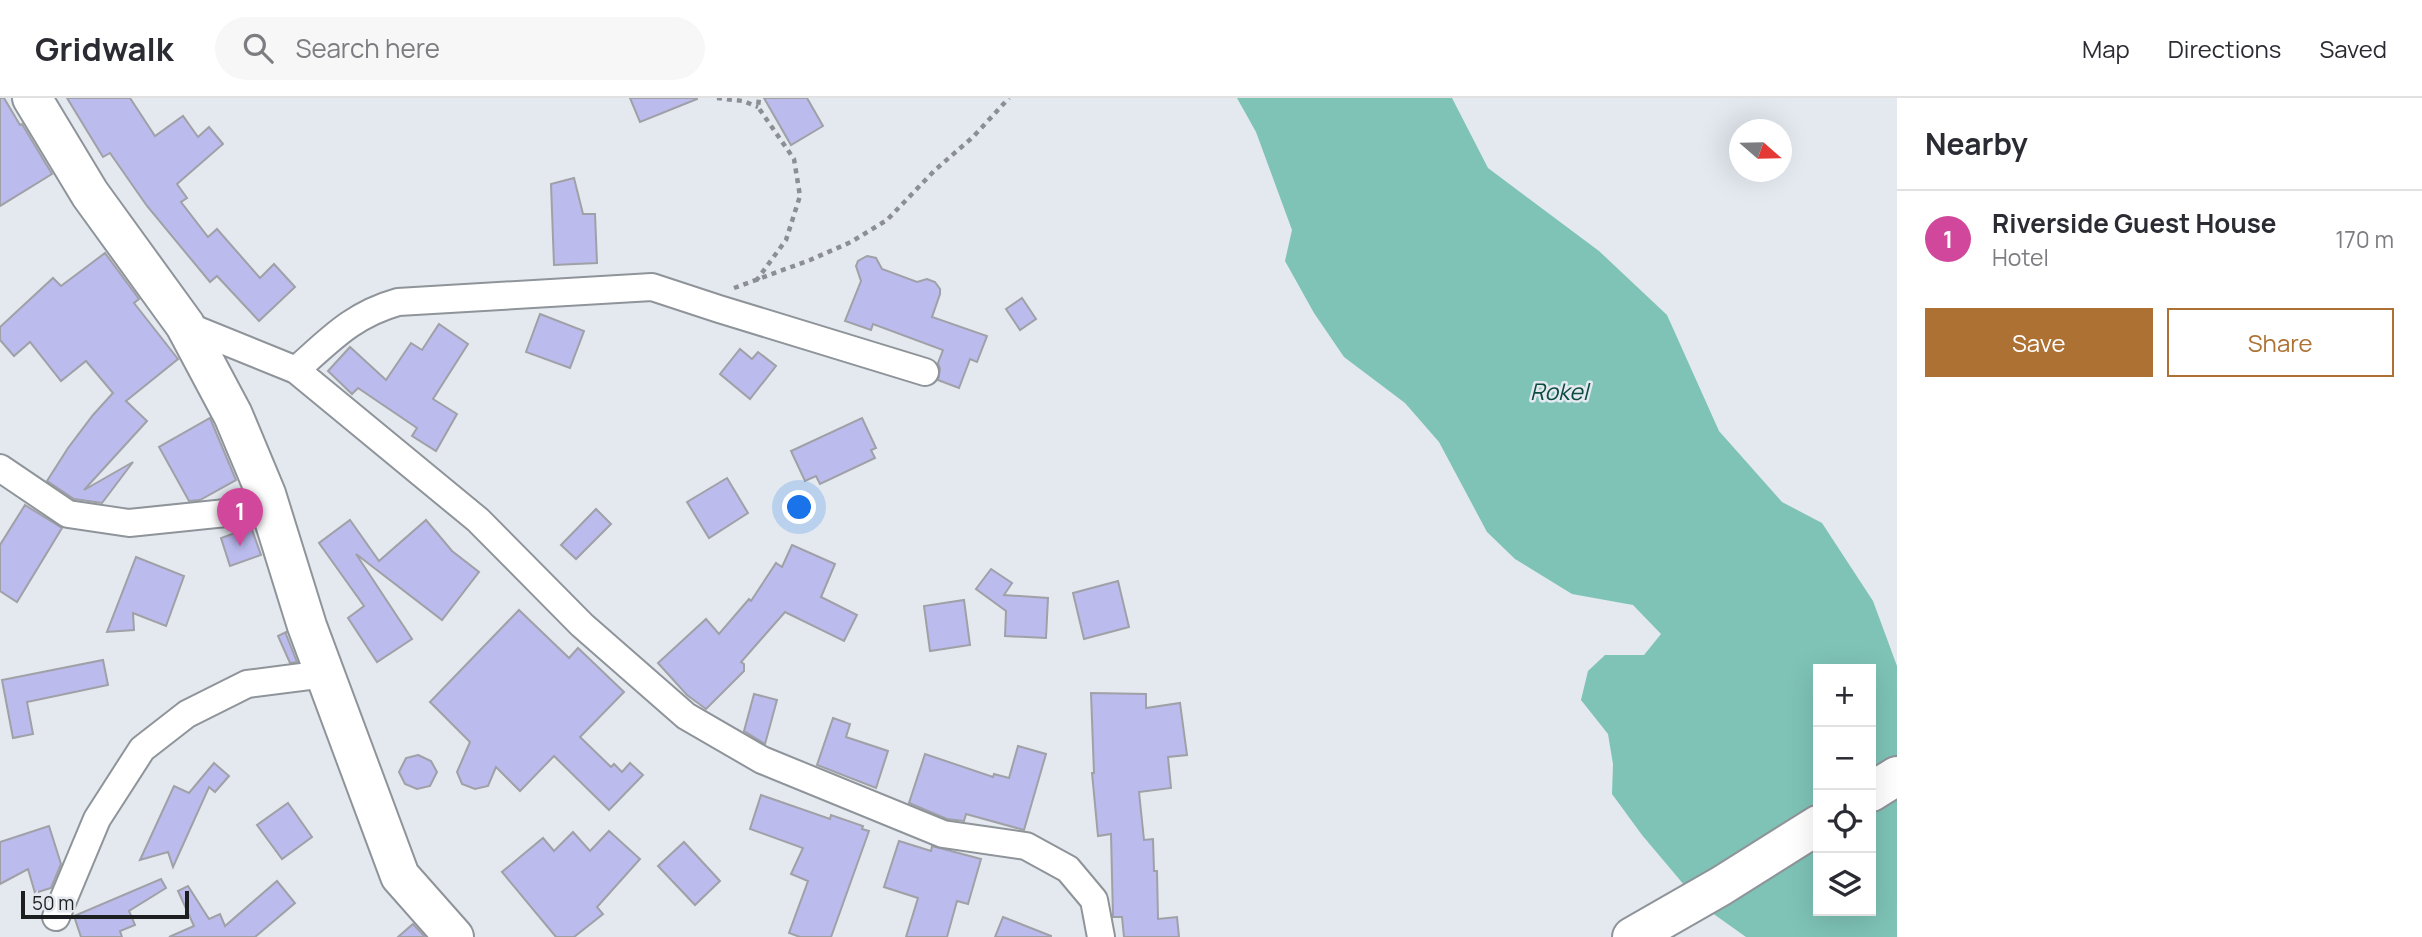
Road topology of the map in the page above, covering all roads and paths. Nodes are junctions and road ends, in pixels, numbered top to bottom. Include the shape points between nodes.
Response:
1 (32, 98) edge
2 (717, 98) edge
3 (759, 98) edge
4 (1009, 98) edge
5 (758, 107) junction
6 (755, 281) junction
7 (652, 287) junction
8 (716, 293) joint
9 (185, 325) junction
10 (296, 370) junction
11 (925, 372) dead end
12 (0, 468) edge
13 (266, 494) junction
14 (325, 674) junction
15 (1897, 776) edge
16 (1874, 790) edge
17 (1813, 828) edge
18 (56, 917) dead end
19 (454, 937) edge
20 (1101, 937) edge
21 (1632, 937) edge

1 - 9 street via 90,194
2 - 5 path
3 - 5 path
4 - 6 path via 887,220 851,242
5 - 6 path via 794,159 800,196 786,240
6 - 8 path
7 - 8 street
7 - 10 street via 398,303 356,319
7 - 11 street
9 - 10 street
9 - 13 street via 233,415
10 - 20 street via 478,520 582,625 686,716 762,760 943,834 1026,846 1068,869 1094,900
12 - 13 street via 68,514 129,523 226,513
13 - 14 street
14 - 18 street via 247,684 187,714 142,749 97,819
14 - 19 street via 400,876
15 - 16 street
17 - 21 street

